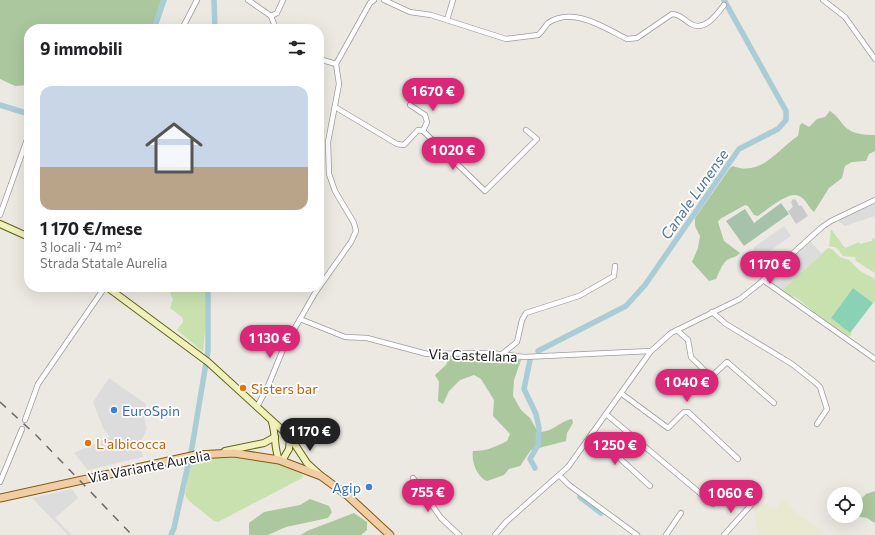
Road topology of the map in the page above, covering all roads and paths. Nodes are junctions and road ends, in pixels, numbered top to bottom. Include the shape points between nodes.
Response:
1 (197, 0) edge
2 (248, 0) edge
3 (283, 0) edge
4 (374, 0) edge
5 (384, 0) edge
6 (453, 0) edge
7 (823, 0) edge
8 (724, 5) dead end
9 (271, 16) junction
10 (447, 20) junction
11 (185, 24) edge
12 (274, 24) edge
13 (875, 59) edge
14 (324, 60) edge
15 (336, 64) junction
16 (410, 106) dead end
17 (335, 107) junction
18 (526, 130) dead end
19 (423, 131) junction
20 (24, 148) edge
21 (875, 200) edge
22 (0, 215) edge
23 (0, 224) edge
24 (24, 235) edge
25 (615, 266) dead end
26 (324, 280) edge
27 (763, 280) junction
28 (102, 292) edge
29 (113, 292) edge
30 (316, 292) edge
31 (712, 312) junction
32 (300, 319) junction
33 (677, 330) junction
34 (651, 351) junction
35 (502, 354) junction
36 (875, 359) edge
37 (622, 394) junction
38 (774, 403) dead end
39 (256, 407) junction
40 (606, 414) junction
41 (25, 420) dead end
42 (271, 421) junction
43 (817, 424) dead end
44 (22, 429) dead end
45 (592, 434) junction
46 (274, 437) junction
47 (290, 437) junction
48 (215, 453) junction
49 (738, 459) dead end
50 (280, 461) junction
51 (0, 467) edge
52 (6, 470) junction
53 (321, 476) junction
54 (560, 476) junction
55 (413, 478) dead end
56 (0, 482) edge
57 (650, 486) dead end
58 (0, 498) edge
59 (713, 504) dead end
60 (751, 505) dead end
61 (681, 513) dead end
62 (390, 535) edge
63 (459, 535) edge
64 (495, 535) edge
65 (637, 535) edge
66 (666, 535) edge
67 (724, 535) edge

1 - 11 street
2 - 9 street
3 - 9 street via 277,13
4 - 15 street
5 - 10 street via 410,12
6 - 10 street
7 - 13 street via 845,17
8 - 10 street via 714,18 702,26 672,14 632,40 577,17 548,24 538,35 506,39
9 - 12 street
14 - 15 street
15 - 17 street via 339,84
16 - 19 street via 425,115 427,122
17 - 19 street via 397,144 404,145 418,130
17 - 26 street via 328,142 329,174 356,231
18 - 19 street via 537,139 485,191
20 - 22 street
21 - 27 street via 825,226
23 - 24 main road
25 - 35 street via 614,276 592,290 526,313 517,342
27 - 31 street via 740,298
27 - 36 street
28 - 41 street via 38,384
29 - 39 main road via 206,361
30 - 32 street
31 - 33 street
31 - 43 street via 726,324 792,364 820,387 827,409
32 - 35 street, Via Castellana via 345,337 366,338 427,354
32 - 39 street
33 - 34 street
33 - 38 street via 688,340 691,357 709,375 713,375 727,362
34 - 35 street, Via Castellana via 524,357
34 - 37 street
37 - 40 street
37 - 49 street via 668,428 684,412 688,412
39 - 42 main road
40 - 45 street
40 - 59 street
42 - 46 main road
42 - 47 main road
44 - 52 street
45 - 54 street
45 - 57 street
46 - 48 main road via 264,443
46 - 50 main road via 274,446
47 - 50 main road via 289,449
47 - 53 main road via 307,463
48 - 50 main road, Via Variante Aurelia via 250,454
48 - 58 main road, Via Variante Aurelia via 184,457
50 - 53 main road, Via Variante Aurelia
51 - 52 street
52 - 56 street
53 - 62 main road, Via Variante Aurelia via 348,496
54 - 64 street via 506,522
54 - 65 street
55 - 63 street via 441,518
60 - 67 street
61 - 66 street

